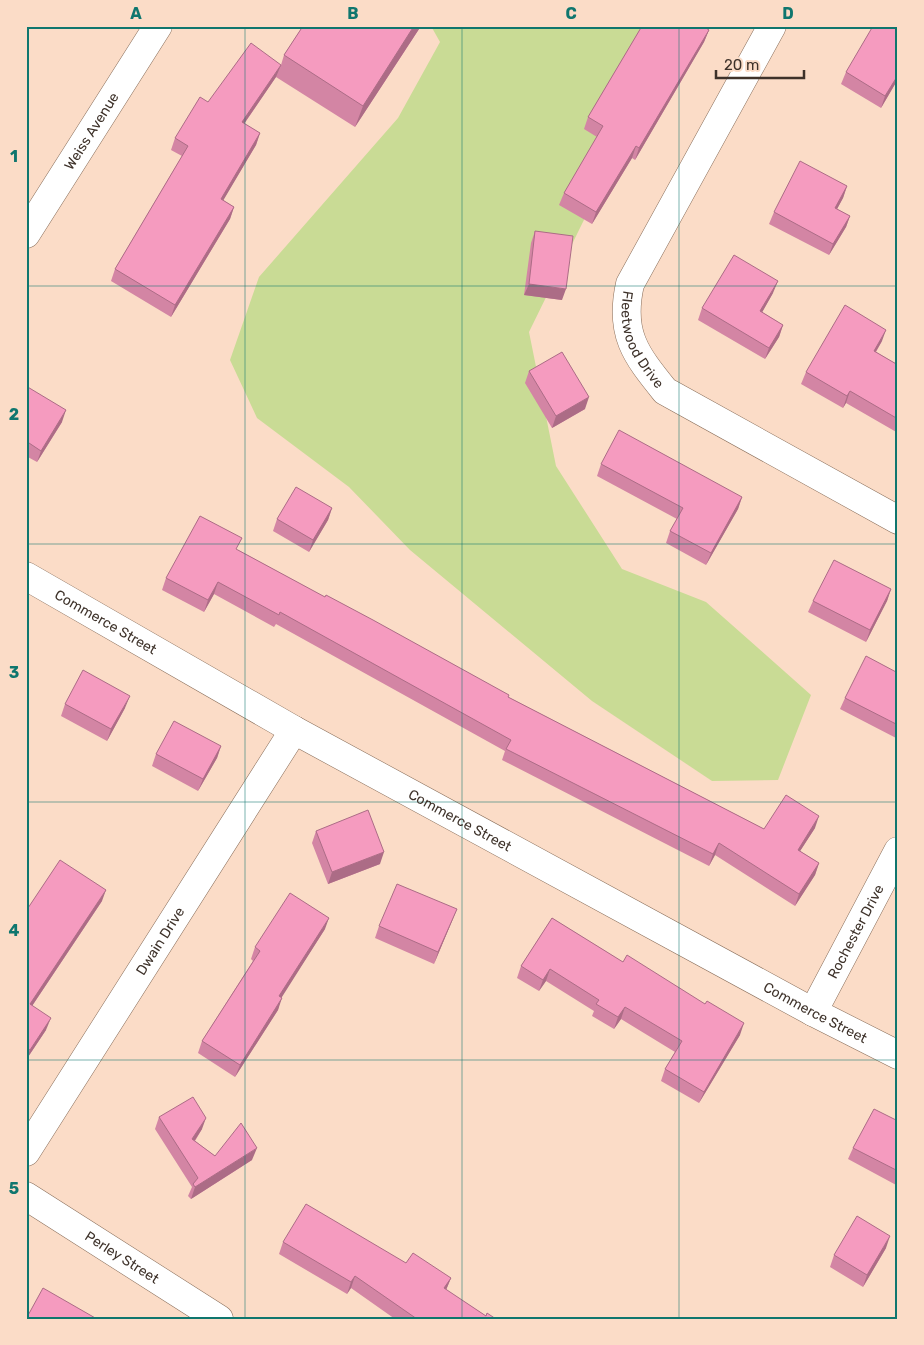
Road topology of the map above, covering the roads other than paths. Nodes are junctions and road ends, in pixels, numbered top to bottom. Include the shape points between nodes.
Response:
1 (158, 26) edge
2 (772, 26) edge
3 (26, 234) edge
4 (898, 520) edge
5 (26, 576) edge
6 (294, 730) junction
7 (898, 851) edge
8 (813, 1012) junction
9 (898, 1055) edge
10 (26, 1152) edge
11 (26, 1196) edge
12 (219, 1319) edge

1 - 3 street, Weiss Avenue
2 - 4 street, Fleetwood Drive via 630,284 626,310 631,342 640,360 665,391
5 - 6 street, Commerce Street
6 - 8 street, Commerce Street
6 - 10 street, Dwain Drive
7 - 8 street, Rochester Drive
8 - 9 street, Commerce Street
11 - 12 street, Perley Street

